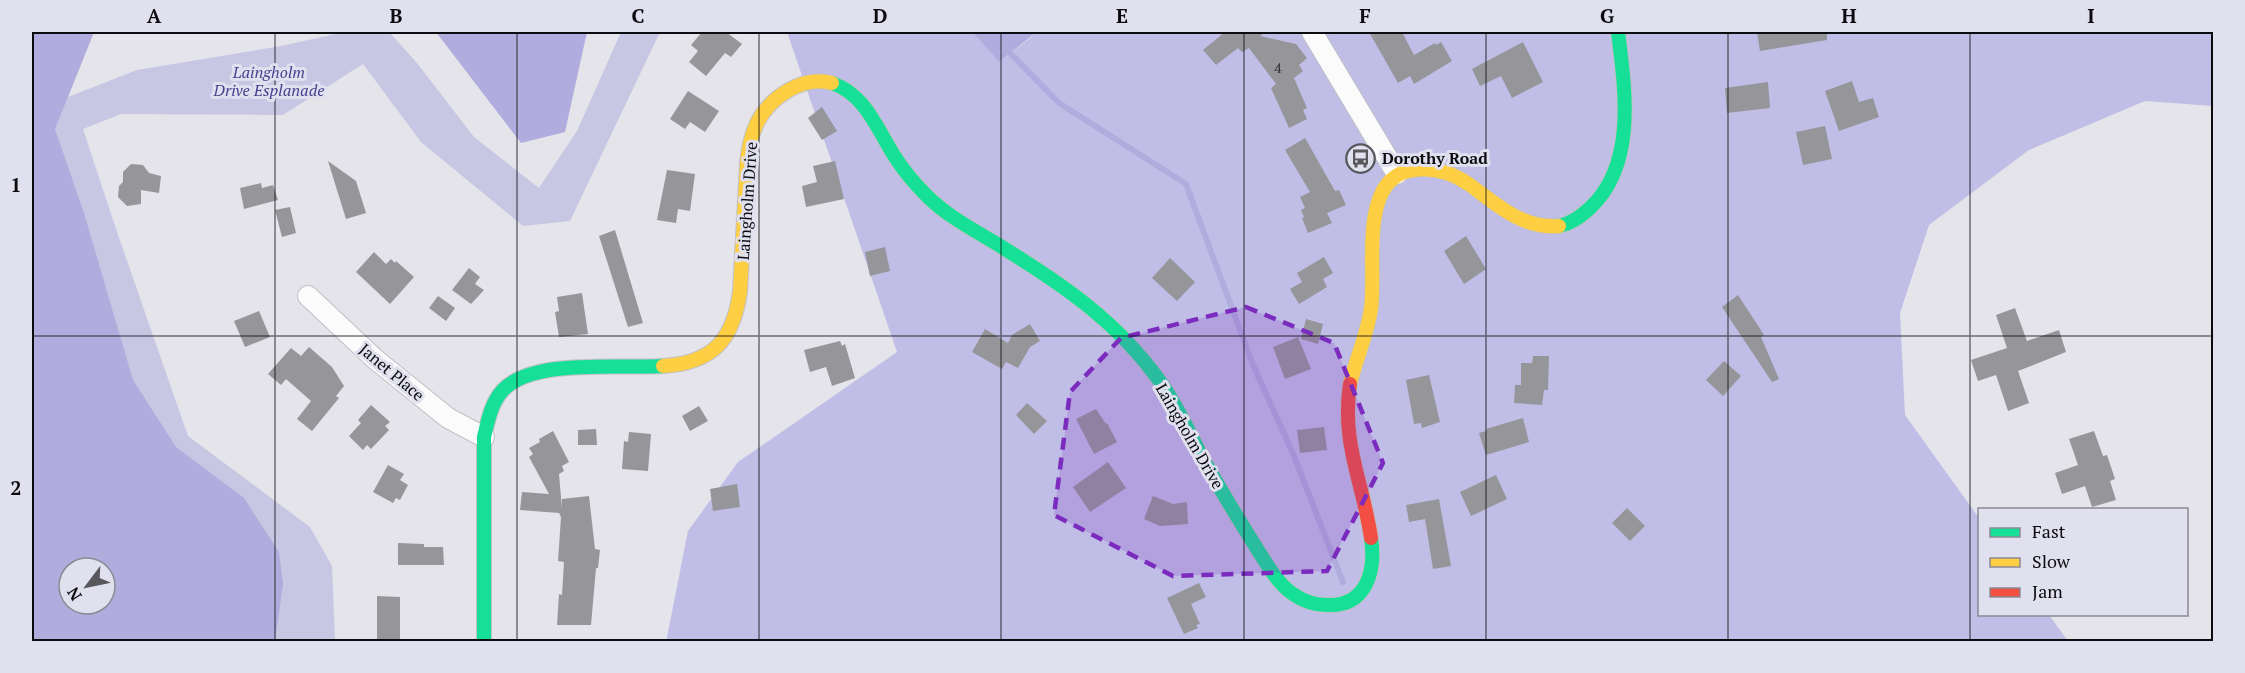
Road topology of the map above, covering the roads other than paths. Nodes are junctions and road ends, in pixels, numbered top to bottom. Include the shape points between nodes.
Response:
1 (1312, 32) edge
2 (1618, 32) edge
3 (1397, 174) junction
4 (308, 296) dead end
5 (484, 437) junction
6 (484, 642) edge

1 - 3 street
2 - 3 street via 1623,69 1623,142 1604,195 1572,224 1551,227 1519,219 1444,171 1418,168
3 - 5 street, Laingholm Drive via 1380,191 1370,313 1350,386 1346,428 1373,562 1369,579 1349,602 1334,606 1316,604 1293,595 1276,578 1247,535 1171,397 1125,338 1070,291 938,206 897,160 859,99 838,84 818,80 785,93 766,110 754,129 747,159 742,285 736,320 716,349 694,362 544,369 523,376 503,390 491,410
4 - 5 street, Janet Place via 375,359 448,418
5 - 6 street, Laingholm Drive

